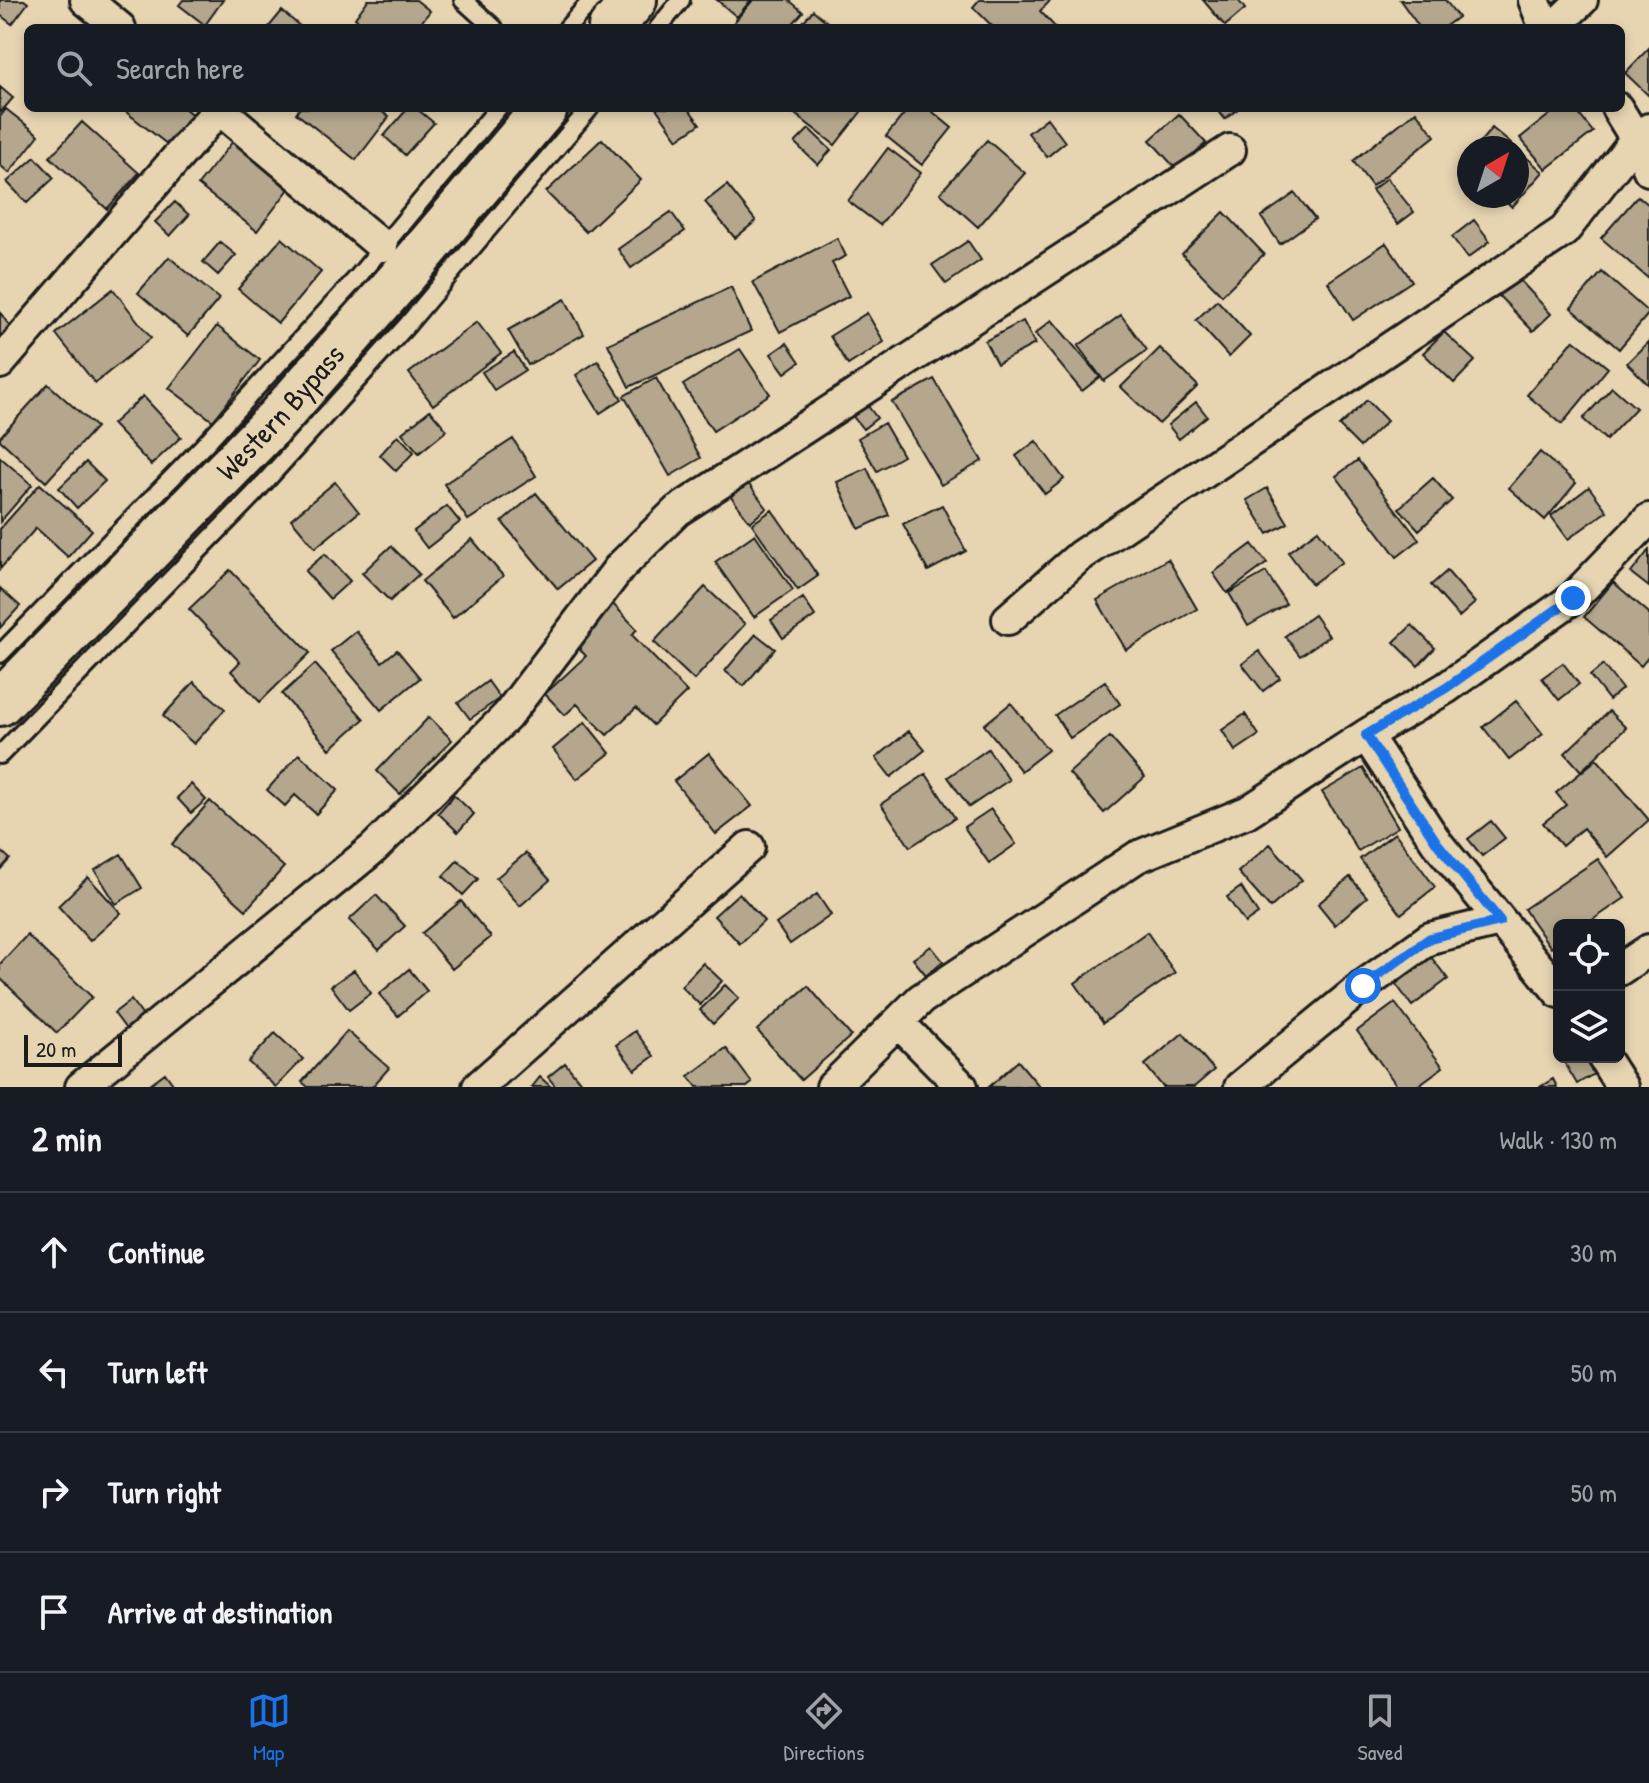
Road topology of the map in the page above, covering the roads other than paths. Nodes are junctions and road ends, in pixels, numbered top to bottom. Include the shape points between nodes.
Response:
1 (86, 0) edge
2 (463, 0) edge
3 (592, 0) edge
4 (634, 0) edge
5 (681, 0) edge
6 (1534, 0) edge
7 (1582, 0) edge
8 (115, 24) edge
9 (490, 24) edge
10 (571, 24) edge
11 (614, 24) edge
12 (661, 24) edge
13 (1543, 24) edge
14 (1557, 24) edge
15 (216, 112) edge
16 (224, 112) edge
17 (495, 112) edge
18 (542, 112) edge
19 (587, 112) edge
20 (1621, 112) edge
21 (1642, 134) edge
22 (1230, 150) dead end
23 (1649, 170) edge
24 (382, 246) junction
25 (0, 363) edge
26 (1649, 519) edge
27 (1008, 619) dead end
28 (0, 654) edge
29 (0, 703) edge
30 (1366, 735) junction
31 (0, 755) edge
32 (749, 847) dead end
33 (1500, 921) junction
34 (1649, 950) edge
35 (1625, 966) edge
36 (1558, 991) edge
37 (898, 1022) junction
38 (1607, 1063) edge
39 (81, 1087) edge
40 (478, 1087) edge
41 (832, 1087) edge
42 (962, 1087) edge
43 (1240, 1087) edge
44 (1622, 1087) edge

1 - 8 street
2 - 9 lane
3 - 10 lane
4 - 11 main road
5 - 12 lane
6 - 13 street
7 - 14 street
15 - 25 street
16 - 24 street
17 - 24 lane
18 - 29 main road, Western Bypass via 279,417
19 - 31 lane via 408,324 264,482
20 - 21 street
21 - 23 street
21 - 27 street via 1564,231 1080,556
22 - 39 street via 677,511 620,567 507,716 374,848
24 - 28 lane via 204,445
26 - 30 street via 1573,598 1446,688
30 - 33 street via 1437,843
30 - 37 street via 1247,812 1137,857 921,999
32 - 40 street
33 - 36 street
33 - 43 street via 1430,938
34 - 35 street
37 - 41 street
37 - 42 street
38 - 44 street

